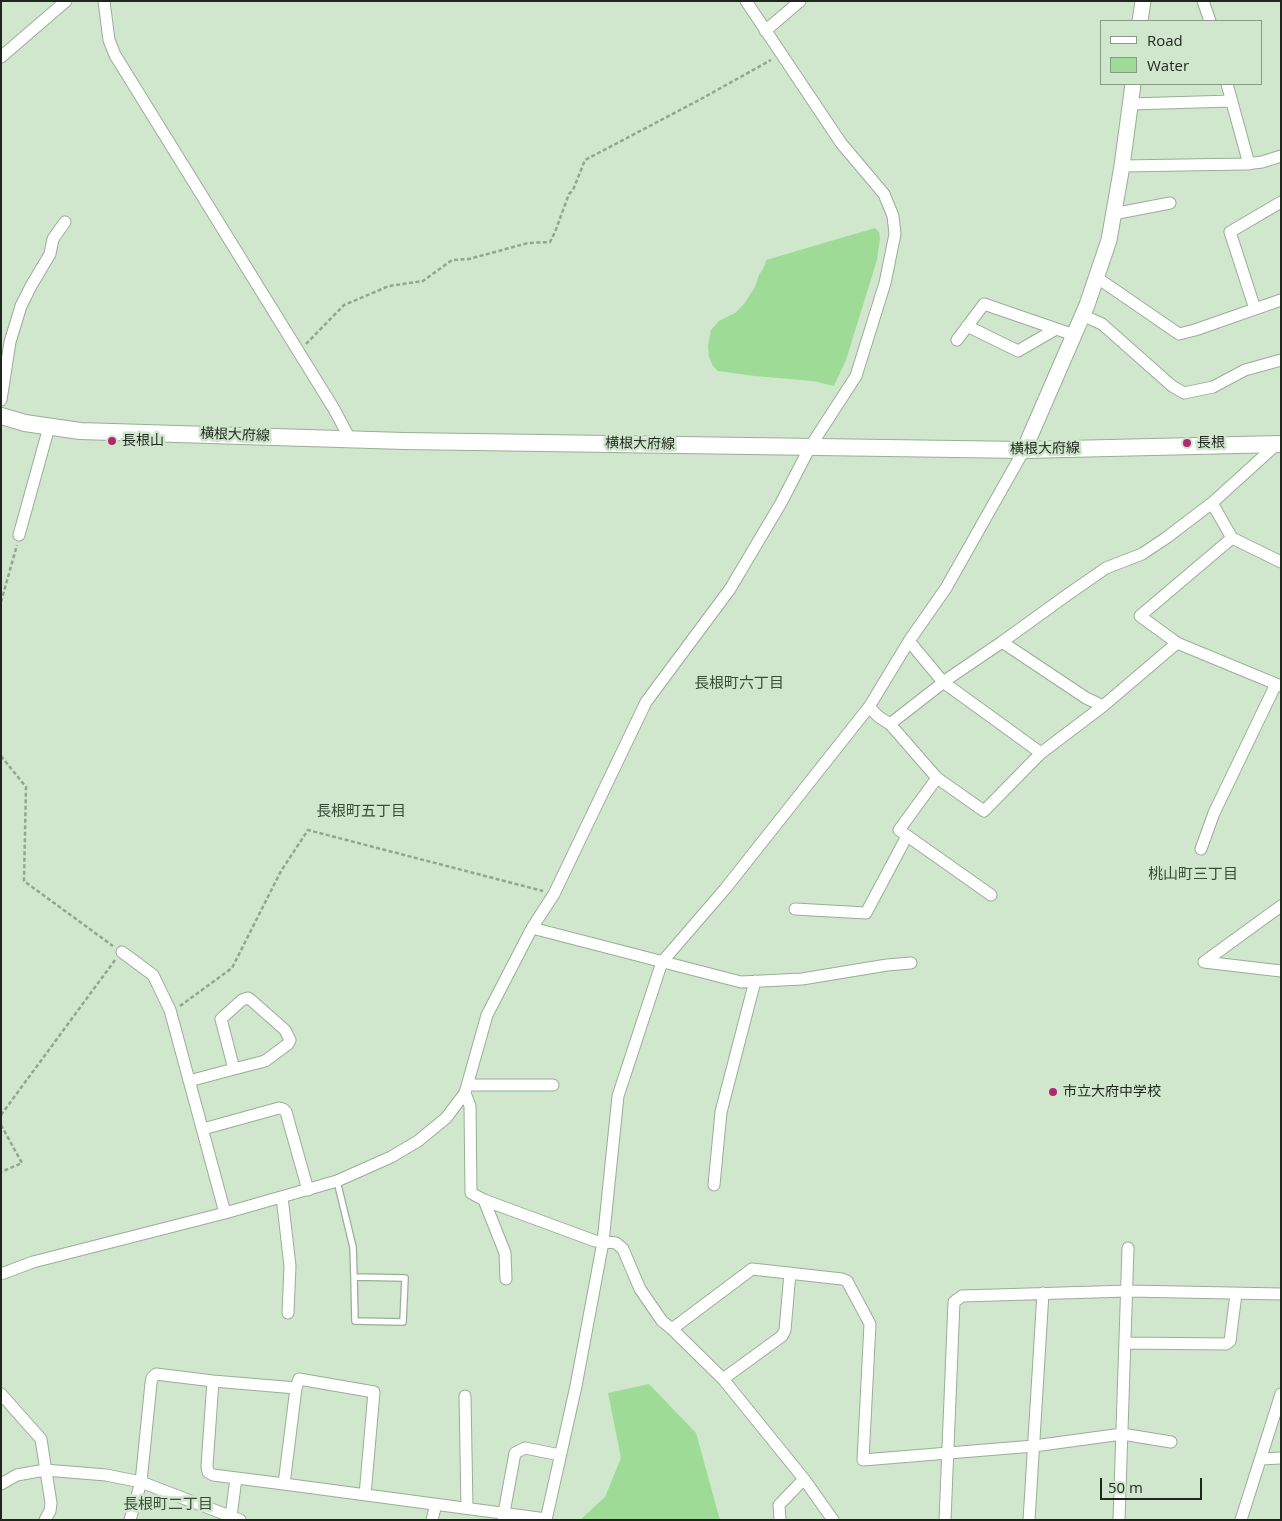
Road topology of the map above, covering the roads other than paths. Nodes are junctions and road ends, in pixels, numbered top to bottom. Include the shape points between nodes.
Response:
1 (66, 1) edge
2 (104, 1) edge
3 (746, 1) edge
4 (800, 1) edge
5 (1143, 1) edge
6 (1203, 1) edge
7 (1140, 20) edge
8 (1210, 20) edge
9 (765, 31) junction
10 (1, 57) edge
11 (1132, 85) edge
12 (1227, 85) edge
13 (1232, 101) junction
14 (1130, 104) junction
15 (1281, 156) edge
16 (1249, 164) junction
17 (1122, 166) junction
18 (1281, 202) edge
19 (1170, 203) dead end
20 (1114, 214) junction
21 (66, 222) dead end
22 (1096, 277) junction
23 (1281, 300) edge
24 (1255, 310) junction
25 (1082, 316) junction
26 (967, 326) junction
27 (1056, 329) junction
28 (1074, 335) junction
29 (957, 340) dead end
30 (1281, 360) edge
31 (1, 400) edge
32 (1, 416) edge
33 (49, 427) junction
34 (350, 438) junction
35 (1278, 444) edge
36 (810, 447) junction
37 (1024, 450) junction
38 (1212, 503) junction
39 (20, 535) road end
40 (1232, 538) junction
41 (1281, 562) edge
42 (909, 641) junction
43 (1002, 642) junction
44 (1177, 643) junction
45 (943, 682) junction
46 (1278, 685) edge
47 (1103, 706) junction
48 (869, 707) junction
49 (890, 724) junction
50 (1041, 754) junction
51 (937, 778) junction
52 (907, 836) junction
53 (1201, 849) dead end
54 (991, 895) dead end
55 (1281, 906) edge
56 (795, 908) dead end
57 (532, 928) junction
58 (122, 952) road end
59 (662, 962) junction
60 (911, 963) dead end
61 (1281, 972) edge
62 (755, 981) junction
63 (234, 1069) junction
64 (189, 1081) junction
65 (553, 1085) dead end
66 (467, 1089) junction
67 (202, 1129) junction
68 (337, 1181) junction
69 (714, 1185) dead end
70 (308, 1190) junction
71 (282, 1197) junction
72 (484, 1200) junction
73 (225, 1213) junction
74 (603, 1242) junction
75 (1128, 1248) dead end
76 (790, 1273) junction
77 (1, 1274) edge
78 (354, 1277) junction
79 (506, 1280) dead end
80 (1128, 1292) junction
81 (1043, 1293) junction
82 (1236, 1294) junction
83 (1281, 1294) edge
84 (288, 1313) dead end
85 (672, 1329) junction
86 (1126, 1343) junction
87 (723, 1379) junction
88 (213, 1381) junction
89 (296, 1388) junction
90 (1, 1394) edge
91 (1281, 1394) edge
92 (465, 1396) dead end
93 (1122, 1434) junction
94 (1171, 1442) dead end
95 (1034, 1446) junction
96 (948, 1453) junction
97 (560, 1455) junction
98 (1281, 1458) edge
99 (1261, 1459) junction
100 (45, 1470) junction
101 (236, 1478) junction
102 (804, 1478) junction
103 (142, 1482) junction
104 (1, 1484) edge
105 (284, 1484) junction
106 (365, 1496) junction
107 (436, 1504) junction
108 (467, 1508) junction
109 (503, 1516) edge
110 (236, 1518) edge
111 (546, 1519) edge
112 (45, 1520) edge
113 (130, 1520) edge
114 (432, 1520) edge
115 (780, 1520) edge
116 (833, 1520) edge
117 (945, 1520) edge
118 (1030, 1520) edge
119 (1119, 1520) edge
120 (1241, 1520) edge

1 - 10 street
2 - 34 street via 109,40 115,55
3 - 9 street
4 - 9 street
5 - 7 street
6 - 8 street
9 - 36 street via 841,143 884,194 893,216 895,234 885,283 856,376
11 - 14 street
12 - 13 street
13 - 14 street
13 - 16 street
14 - 17 street
15 - 16 street
16 - 17 street
17 - 20 street
18 - 24 street via 1230,232
19 - 20 street
20 - 22 street
21 - 31 street via 53,239 50,254 21,306 10,342
22 - 24 street via 1179,334
22 - 25 street
23 - 24 street
25 - 28 street
25 - 30 street via 1102,324 1184,393 1213,388 1245,370
26 - 27 street via 1018,352
26 - 27 street via 984,304
26 - 29 street
27 - 28 street
28 - 37 street
32 - 33 main road, 横根大府線
33 - 34 main road, 横根大府線 via 80,431
33 - 39 street
34 - 36 main road, 横根大府線
35 - 37 main road, 横根大府線
35 - 38 street
36 - 37 main road, 横根大府線
36 - 57 street via 730,589 646,702 554,894
37 - 42 street via 946,588
38 - 40 street
38 - 43 street via 1142,554 1106,568
40 - 41 street
40 - 44 street via 1140,616
42 - 45 street
42 - 48 street
43 - 45 street
43 - 47 street
44 - 46 street
44 - 47 street
45 - 49 street
45 - 50 street
46 - 53 street via 1214,813
47 - 50 street
48 - 49 street
48 - 59 street via 725,889
49 - 51 street
50 - 51 street via 984,811
51 - 52 street via 899,830
52 - 54 street
52 - 56 street via 866,913
55 - 61 street via 1204,962
57 - 59 street
57 - 66 street via 487,1016
58 - 64 street via 153,975 170,1010
59 - 62 street via 740,982
59 - 74 street via 618,1096
60 - 62 street via 802,979
62 - 69 street via 720,1112
63 - 63 street via 265,1061 290,1040 285,1030 248,998 221,1019
63 - 64 street
64 - 67 street
65 - 66 street
66 - 68 street via 446,1118 418,1141
66 - 72 street via 471,1193
67 - 70 street via 283,1108
67 - 73 street
68 - 70 street
68 - 78 lane via 353,1247
70 - 71 street
71 - 73 street
71 - 84 street via 290,1266
72 - 74 street
72 - 79 street via 505,1253
73 - 77 street via 33,1262
74 - 85 street via 623,1249 640,1289 662,1321
74 - 97 street
75 - 80 street
76 - 85 street via 752,1269
76 - 87 street via 782,1336
76 - 96 street via 847,1282 870,1324 863,1460
78 - 78 lane via 355,1321 403,1322 405,1278
80 - 81 street
80 - 82 street
80 - 86 street
81 - 95 street
81 - 96 street via 962,1296 954,1302
82 - 83 street
82 - 86 street via 1230,1340 1226,1344
85 - 87 street
86 - 93 street
87 - 102 street
88 - 89 street
88 - 101 street via 208,1472
88 - 103 street via 156,1374 152,1378
89 - 105 street
89 - 106 street via 299,1379 374,1392
90 - 100 street via 41,1439
91 - 99 street
92 - 108 street
93 - 94 street
93 - 95 street
93 - 119 street
95 - 96 street
95 - 118 street
96 - 117 street
97 - 109 street via 525,1448 515,1453
97 - 111 street
98 - 99 street
99 - 120 street
100 - 103 street via 82,1472
100 - 104 street via 17,1475
100 - 112 street via 50,1502
101 - 105 street
101 - 110 street
102 - 115 street via 779,1505
102 - 116 street
103 - 110 street
103 - 113 street
105 - 106 street
106 - 107 street
107 - 108 street
107 - 114 street
108 - 109 street
109 - 111 street

